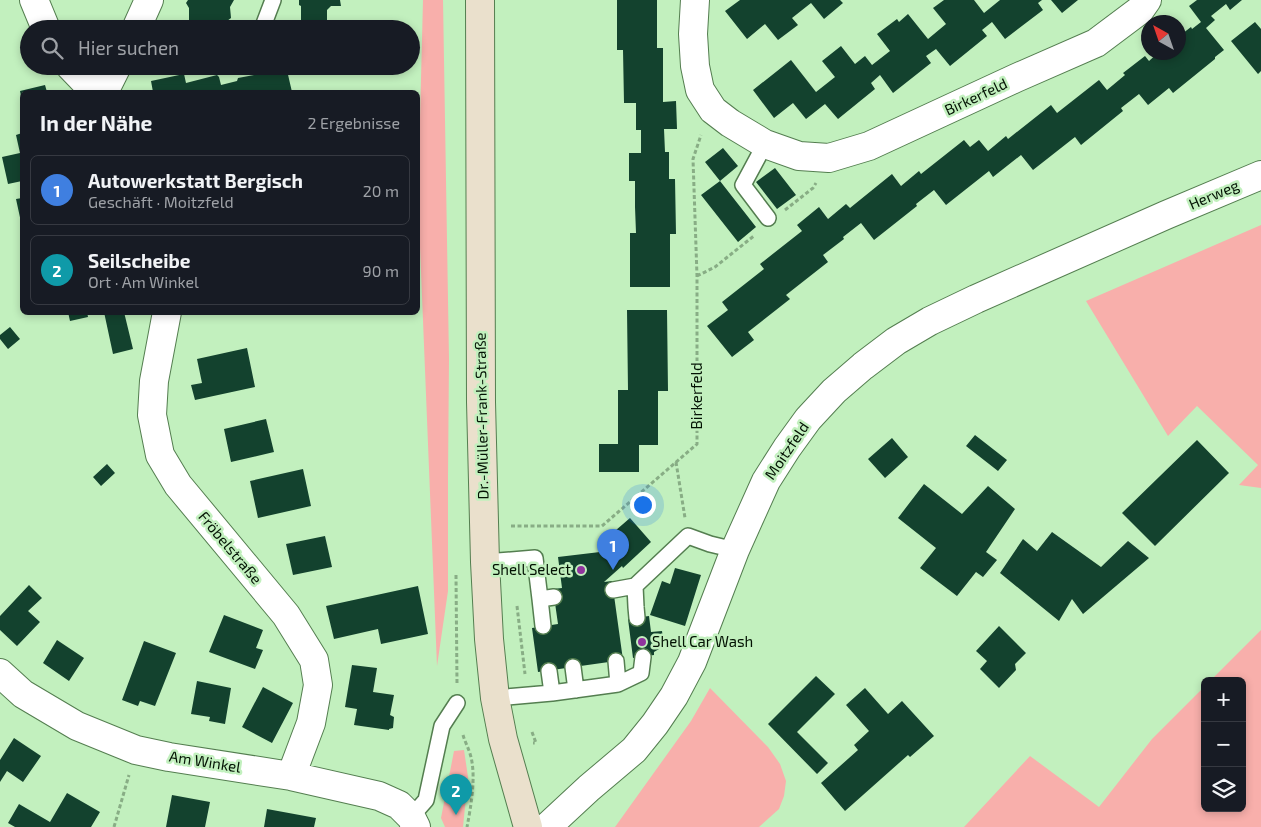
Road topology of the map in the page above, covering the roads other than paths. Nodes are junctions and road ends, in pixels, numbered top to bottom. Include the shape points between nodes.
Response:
1 (34, 0) edge
2 (149, 0) edge
3 (273, 0) edge
4 (480, 0) edge
5 (695, 0) edge
6 (1147, 0) edge
7 (42, 20) edge
8 (140, 20) edge
9 (265, 20) edge
10 (79, 75) edge
11 (112, 75) edge
12 (93, 90) edge
13 (105, 90) edge
14 (765, 144) junction
15 (1261, 175) edge
16 (1166, 215) joint
17 (768, 218) dead end
18 (166, 315) edge
19 (735, 550) junction
20 (498, 561) junction
21 (636, 586) junction
22 (613, 590) dead end
23 (636, 612) dead end
24 (543, 626) dead end
25 (643, 657) dead end
26 (616, 661) dead end
27 (572, 667) dead end
28 (549, 670) dead end
29 (0, 673) edge
30 (618, 684) junction
31 (576, 690) junction
32 (552, 693) junction
33 (495, 698) junction
34 (457, 703) dead end
35 (292, 776) junction
36 (413, 822) edge
37 (528, 827) edge
38 (547, 827) edge

1 - 7 street
2 - 8 street
3 - 9 lane
4 - 20 main road, Dr.-Müller-Frank-Straße via 481,402
5 - 14 street, Birkerfeld via 693,34 700,90 713,110
6 - 14 street, Birkerfeld via 1140,10 1096,42 869,146 829,158 799,156
10 - 12 street
11 - 13 street
14 - 17 lane via 743,185
15 - 16 street, Herweg
16 - 19 street, Moitzfeld via 930,321 863,366 808,419 787,448 766,481
18 - 35 street, Fröbelstraße via 154,381 152,414 160,455 178,485 286,615 314,660 318,684 311,723
19 - 21 lane via 688,536
19 - 38 street, Moitzfeld via 692,662 655,724 634,750
20 - 24 lane via 535,558 547,598
20 - 33 main road, Dr.-Müller-Frank-Straße via 489,639
21 - 22 lane
21 - 23 lane
25 - 30 lane via 641,673
26 - 30 lane
27 - 31 lane
28 - 32 lane
29 - 35 street, Am Winkel via 23,694 77,726 136,750
30 - 31 lane
31 - 32 lane
32 - 33 lane
33 - 37 main road, Dr.-Müller-Frank-Straße via 505,750
34 - 36 lane via 442,726 426,800
35 - 36 street, Am Winkel via 379,796 399,805

